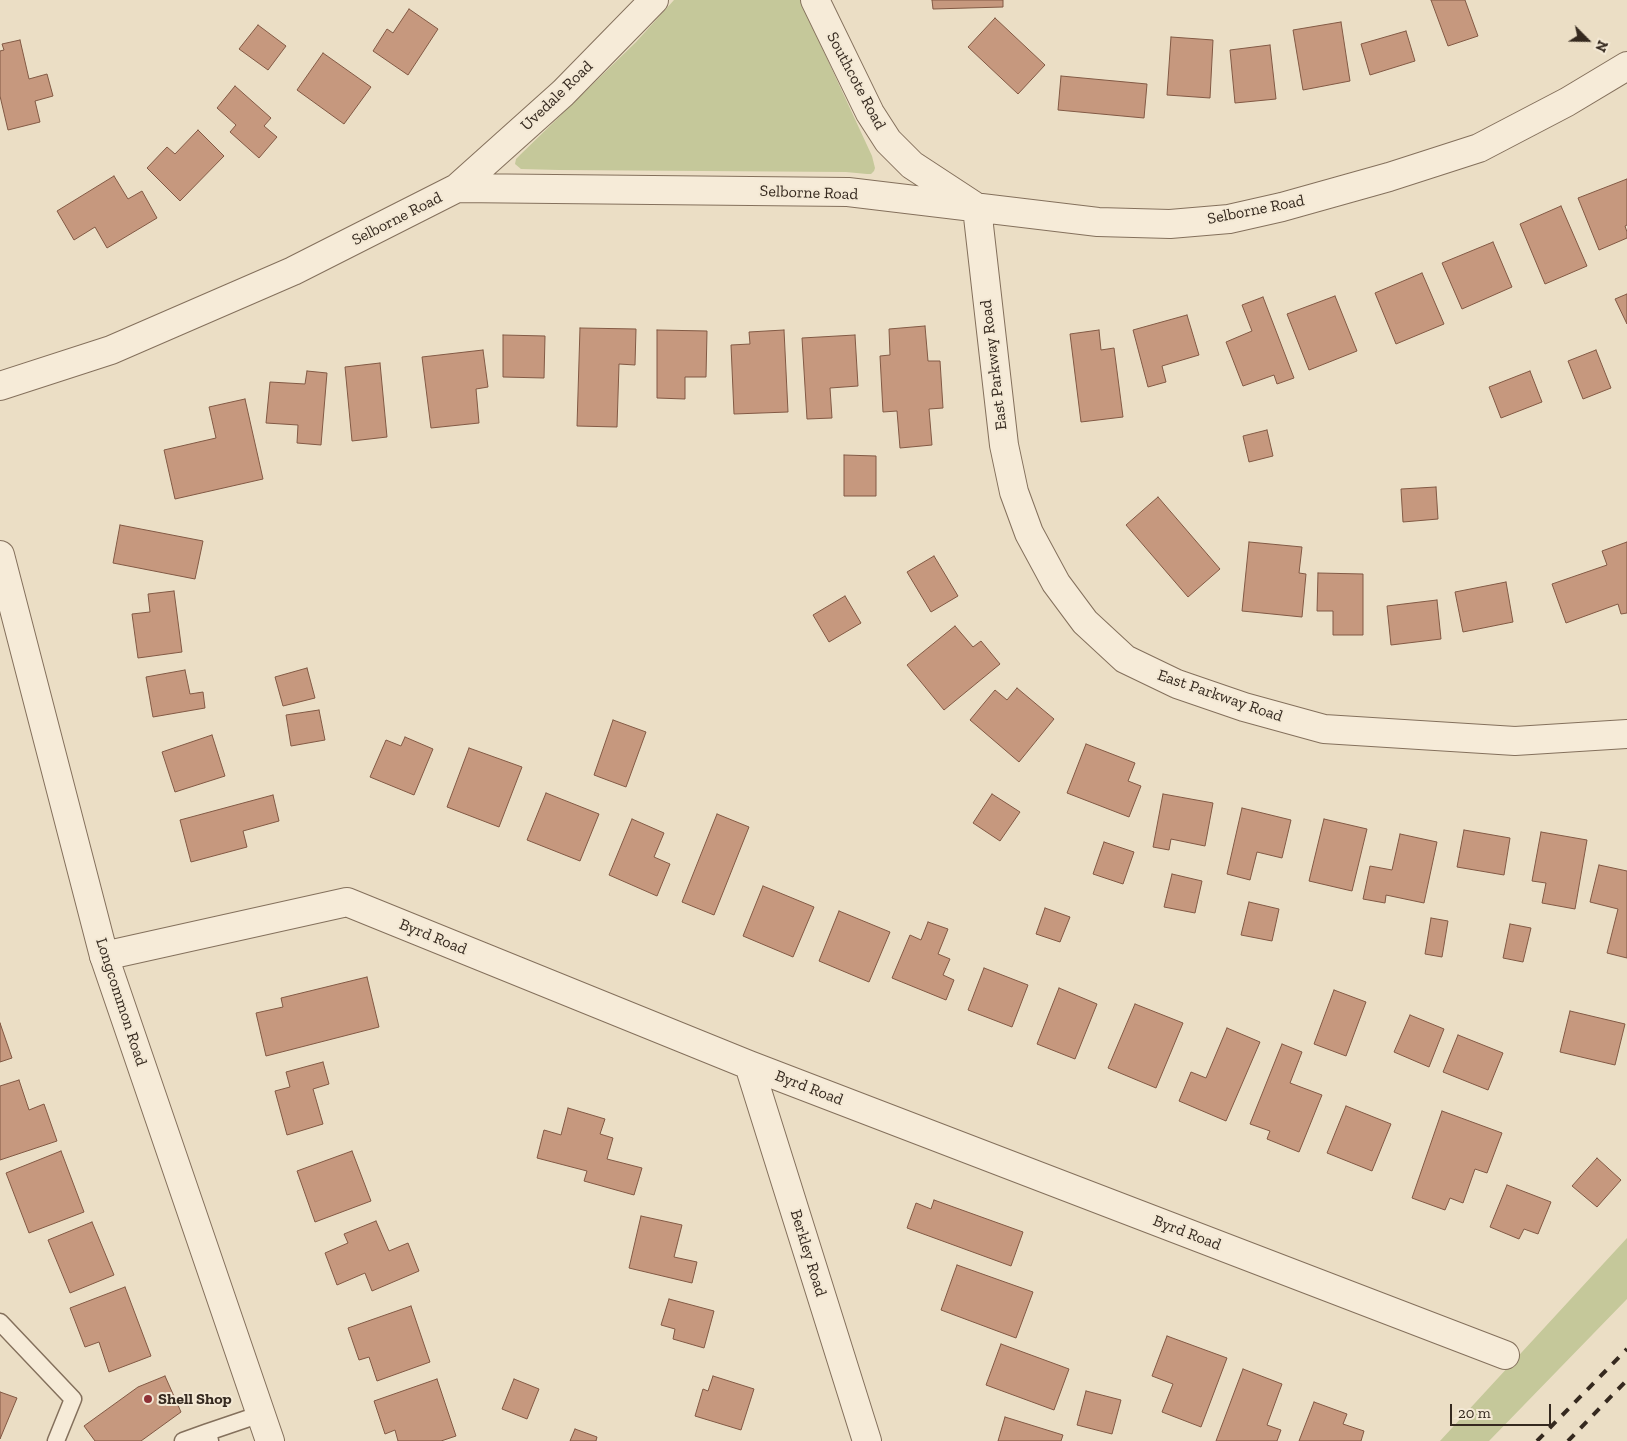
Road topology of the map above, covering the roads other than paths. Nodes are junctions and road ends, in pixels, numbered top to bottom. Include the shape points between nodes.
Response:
1 (654, 0) edge
2 (815, 0) edge
3 (1627, 66) edge
4 (457, 188) junction
5 (977, 208) junction
6 (0, 386) edge
7 (0, 555) edge
8 (1627, 734) edge
9 (104, 956) junction
10 (749, 1065) junction
11 (0, 1322) edge
12 (1505, 1355) dead end
13 (261, 1414) junction
14 (209, 1437) edge
15 (56, 1441) edge
16 (183, 1441) edge
17 (270, 1441) edge
18 (867, 1441) edge

1 - 4 street, Uvedale Road via 563,93
2 - 5 street, Southcote Road via 870,113 888,141 912,165
3 - 5 street, Selborne Road via 1479,148 1389,177 1229,219 1170,224 1098,222
4 - 5 street, Selborne Road via 848,192
4 - 6 street, Selborne Road via 275,279 111,350
5 - 8 street, East Parkway Road via 1004,445 1014,492 1029,533 1056,583 1085,622 1125,659 1177,684 1324,729 1515,741
7 - 9 street, Longcommon Road
9 - 10 street, Byrd Road via 347,902
9 - 13 street, Longcommon Road
10 - 12 street, Byrd Road
10 - 18 street, Berkley Road
11 - 15 lane via 73,1399
13 - 14 lane
13 - 17 street, Longcommon Road
14 - 16 lane

